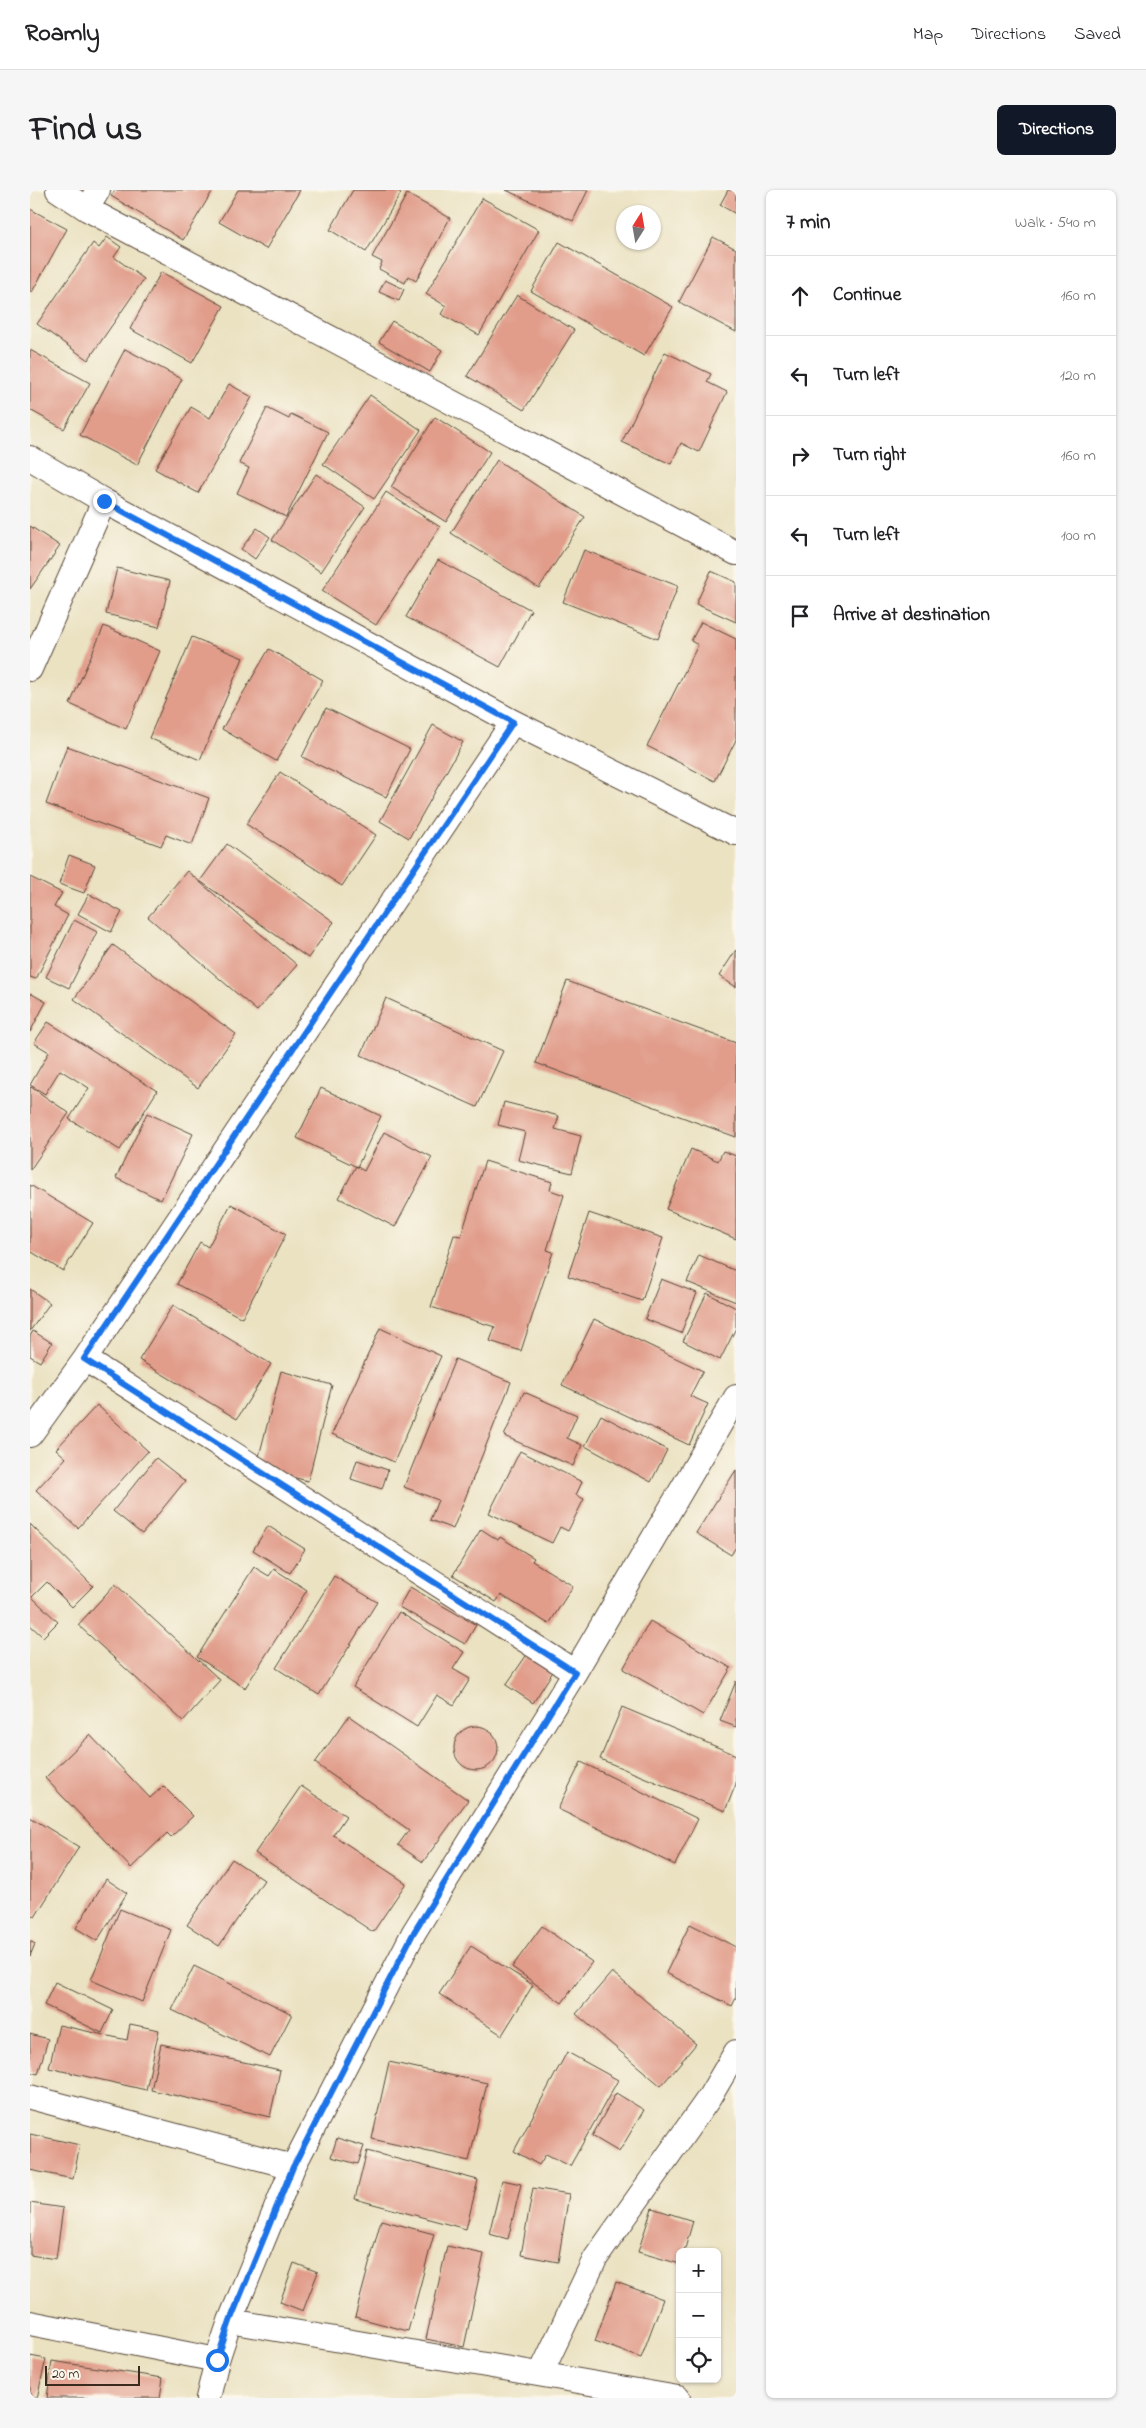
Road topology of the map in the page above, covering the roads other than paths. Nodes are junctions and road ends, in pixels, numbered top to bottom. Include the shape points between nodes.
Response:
1 (58, 190) edge
2 (92, 199) edge
3 (30, 458) edge
4 (104, 501) junction
5 (736, 553) edge
6 (30, 669) edge
7 (513, 722) junction
8 (736, 834) edge
9 (84, 1359) junction
10 (736, 1397) edge
11 (30, 1435) edge
12 (575, 1672) junction
13 (736, 2052) edge
14 (30, 2097) edge
15 (293, 2167) junction
16 (230, 2321) junction
17 (30, 2323) edge
18 (217, 2360) junction
19 (541, 2373) junction
20 (208, 2398) edge
21 (678, 2398) edge

1 - 2 street
2 - 5 street
3 - 4 street
4 - 6 street
4 - 7 street
7 - 8 street
7 - 9 street
9 - 11 street
9 - 12 street
10 - 12 street
12 - 15 street via 414,1932
13 - 19 street via 709,2098 595,2259
14 - 15 street
15 - 16 street
16 - 18 street
16 - 19 street
17 - 18 street
18 - 20 street
19 - 21 street

